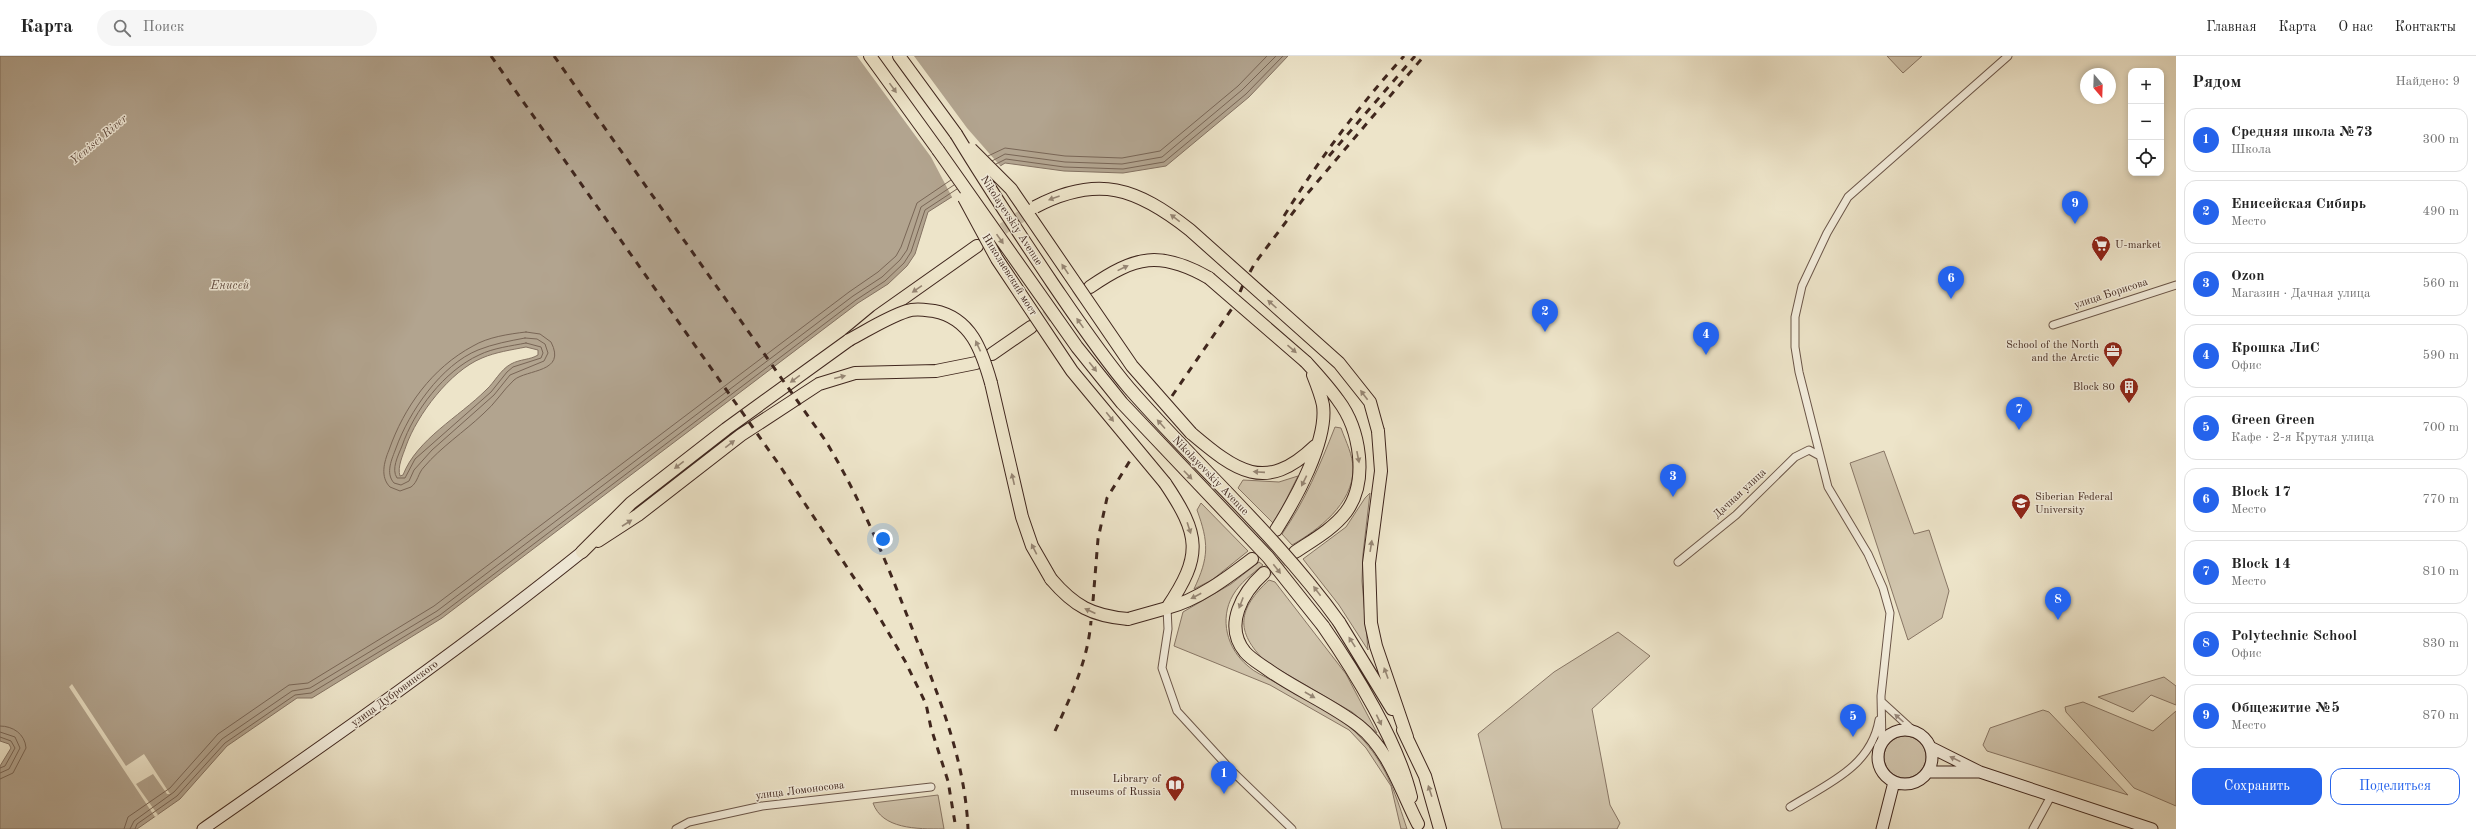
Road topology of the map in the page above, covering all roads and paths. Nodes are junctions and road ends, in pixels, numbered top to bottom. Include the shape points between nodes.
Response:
1 (870, 56) edge
2 (899, 56) edge
3 (2008, 56) edge
4 (956, 134) junction
5 (938, 150) junction
6 (1035, 206) tunnel mouth
7 (978, 246) tunnel mouth
8 (2176, 285) edge
9 (1090, 287) tunnel mouth
10 (2053, 325) dead end
11 (1031, 327) tunnel mouth
12 (849, 340) junction
13 (992, 354) dead end
14 (1306, 362) junction
15 (976, 363) dead end
16 (1316, 444) junction
17 (1820, 456) junction
18 (1276, 530) dead end
19 (582, 552) junction
20 (1295, 552) tunnel mouth
21 (1252, 559) dead end
22 (1678, 562) dead end
23 (1264, 573) tunnel mouth
24 (1167, 608) junction
25 (1882, 702) junction
26 (1917, 734) junction
27 (1407, 737) junction
28 (1882, 743) junction
29 (1930, 747) junction
30 (1928, 772) junction
31 (1980, 772) junction
32 (1894, 782) junction
33 (931, 787) dead end
34 (2051, 796) junction
35 (1790, 807) dead end
36 (1418, 827) edge
37 (203, 829) edge
38 (676, 829) edge
39 (1292, 829) edge
40 (1440, 829) edge
41 (1882, 829) edge
42 (2033, 829) edge
43 (2152, 829) edge

1 -> 5 main road, Николаевский мост
2 - 4 main road
3 - 17 street via 1848,197 1827,233 1802,286 1794,317 1795,347
16 -> 4 main road, bridge via 1300,460 1280,470 1263,473 1240,469 1227,463 1191,434 1132,366 1011,189
27 -> 4 main road, Nikolayevskiy Avenue, bridge via 1340,622 1282,551 1127,386 1059,293
5 -> 24 main road, Николаевский мост, bridge via 997,259 1072,371 1165,483 1182,508 1191,530 1194,551 1192,564 1184,582
5 -> 36 main road, Nikolayevskiy Avenue, bridge via 1077,347 1122,403 1268,557 1323,626 1342,653 1378,717 1405,778
27 -> 6 main road, bridge via 1376,646 1371,623 1369,563 1381,470 1378,431 1370,402 1339,363 1164,209 1123,190 1088,188 1069,192
7 -> 12 main road, bridge via 878,316
8 - 10 street, улица Борисова
9 -> 14 main road, bridge via 1105,276 1145,260 1164,260 1186,265 1209,278
11 - 13 main road
12 -> 19 main road via 726,429 638,498 614,518
24 -> 12 main road, bridge via 1128,619 1104,617 1088,611 1066,597 1051,579 1032,546 1022,517 991,383 973,335 958,320 923,309 908,311
14 - 16 main road via 1318,386 1323,404
14 -> 20 main road via 1338,400 1349,419 1360,463 1358,486 1354,500 1346,512 1333,526
19 -> 15 main road via 644,511 741,435 819,384 855,373 936,371
16 -> 18 main road via 1309,471
17 - 22 street, Дачная улица via 1809,450 1795,457 1736,515
17 - 25 street via 1828,488 1868,554 1883,588 1890,613
19 - 37 main road, улица Дубровинского via 510,610
21 -> 24 main road via 1220,583
23 -> 36 main road via 1249,586 1240,601 1237,630 1245,652 1277,676 1359,726 1373,740 1389,765
24 - 39 street via 1168,629 1162,668 1177,711 1232,771
26 -> 25 street
25 - 28 street
25 - 35 street via 1876,737 1866,753 1852,767
26 - 28 main road via 1910,731 1894,733
26 - 29 main road
40 -> 27 main road, Nikolayevskiy Avenue via 1425,776
28 - 32 main road via 1879,764 1886,776
29 - 30 main road via 1932,760
31 -> 29 main road
30 - 31 main road
30 - 32 main road via 1915,782
31 - 34 main road
32 - 41 main road
33 - 38 street, улица Ломоносова via 762,806 689,822
34 - 42 street
34 - 43 main road

